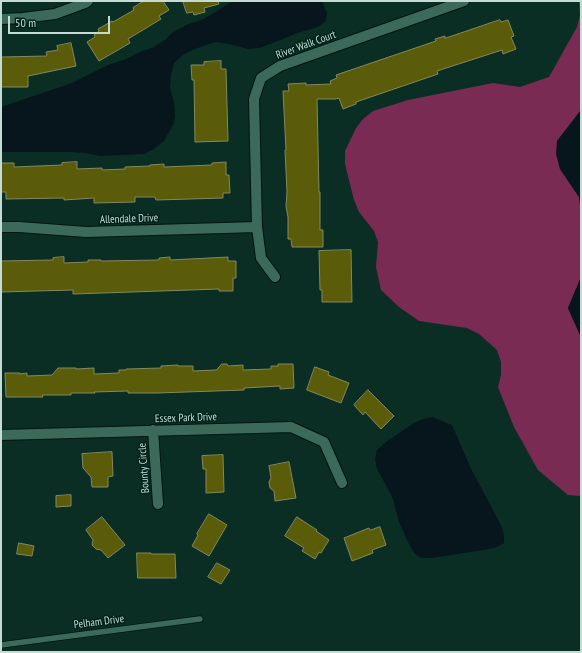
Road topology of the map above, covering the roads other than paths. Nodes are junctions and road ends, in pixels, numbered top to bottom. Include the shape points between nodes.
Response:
1 (88, 1) edge
2 (464, 1) edge
3 (1, 19) edge
4 (1, 227) edge
5 (257, 227) junction
6 (275, 277) dead end
7 (153, 430) junction
8 (1, 435) edge
9 (342, 484) dead end
10 (158, 504) dead end
11 (200, 619) dead end
12 (1, 645) edge

1 - 3 street via 55,14
2 - 5 street, River Walk Court via 280,66 261,78 254,99
4 - 5 street, Allendale Drive via 86,232
5 - 6 street, River Walk Court via 261,258
7 - 8 street, Essex Park Drive
7 - 9 street, Essex Park Drive via 291,427 324,442
7 - 10 street, Bounty Circle
11 - 12 lane, Pelham Drive

